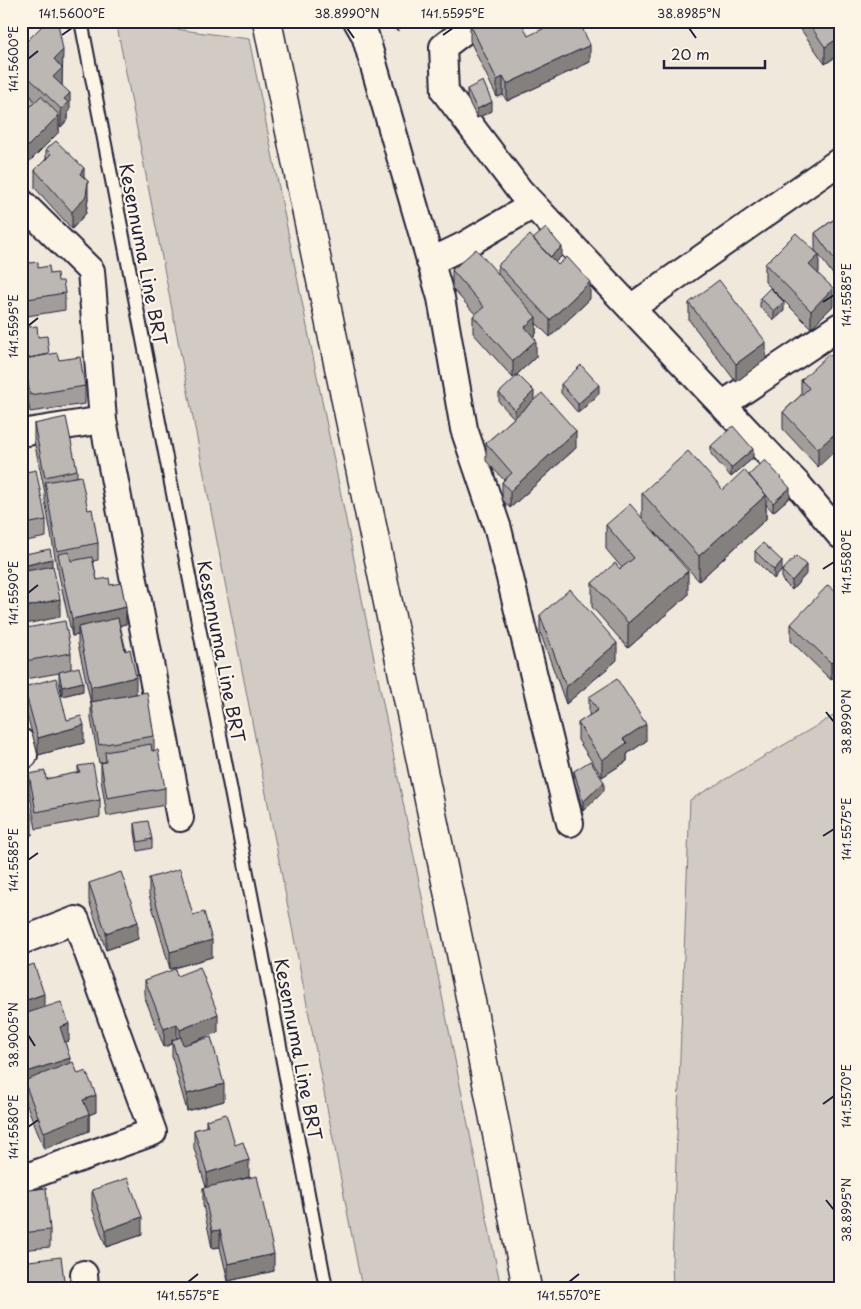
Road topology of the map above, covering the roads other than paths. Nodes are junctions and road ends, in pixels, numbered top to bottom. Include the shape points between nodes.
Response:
1 (81, 21) edge
2 (266, 21) edge
3 (357, 21) edge
4 (477, 21) edge
5 (840, 161) edge
6 (21, 202) edge
7 (533, 204) junction
8 (430, 262) junction
9 (631, 308) junction
10 (840, 326) edge
11 (722, 405) junction
12 (103, 420) junction
13 (21, 433) edge
14 (840, 535) edge
15 (180, 818) dead end
16 (570, 823) dead end
17 (21, 941) edge
18 (21, 1180) edge
19 (326, 1288) edge
20 (527, 1288) edge

1 - 19 lane, Kesennuma Line BRT
2 - 20 street via 473,1012
3 - 8 street via 365,35
4 - 7 street via 443,46 445,92
5 - 9 street
6 - 12 street via 91,271
7 - 8 street via 465,246
7 - 9 street
8 - 16 street via 441,298 464,429 498,529
9 - 11 street
10 - 11 street
11 - 14 street via 799,486
12 - 13 street
12 - 15 street
17 - 18 street via 76,920 153,1132

